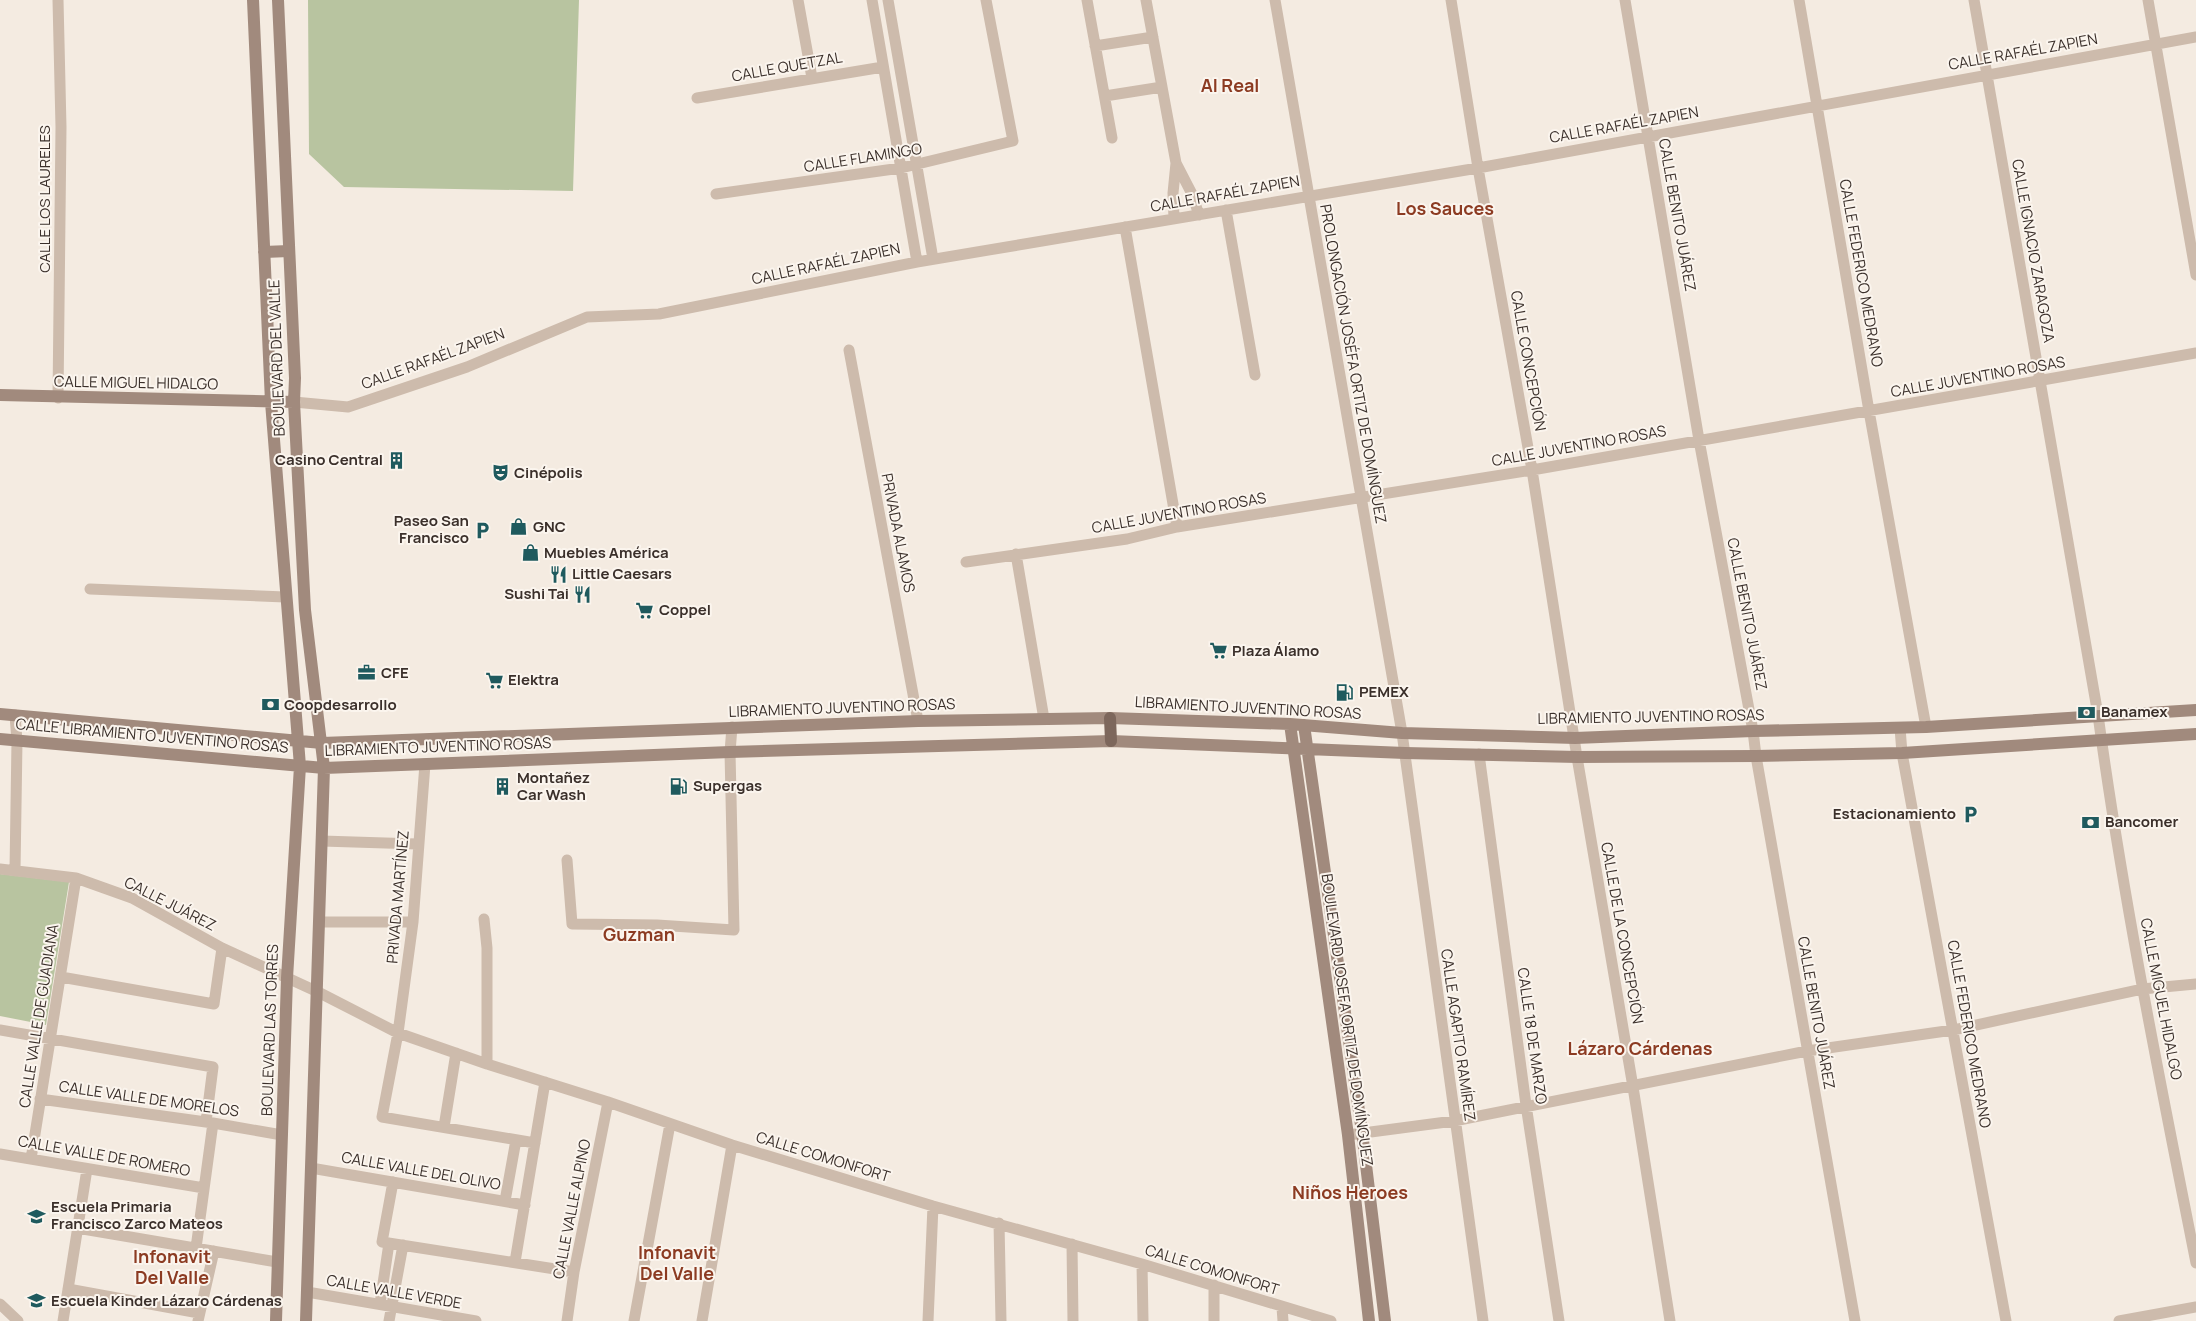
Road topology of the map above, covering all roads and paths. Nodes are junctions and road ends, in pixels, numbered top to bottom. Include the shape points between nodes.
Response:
1 (58, 0) edge
2 (253, 0) edge
3 (278, 0) edge
4 (798, 0) edge
5 (872, 0) edge
6 (888, 0) edge
7 (986, 0) edge
8 (1086, 0) edge
9 (1146, 0) edge
10 (1275, 0) edge
11 (1451, 0) edge
12 (1625, 0) edge
13 (1799, 0) edge
14 (1974, 0) edge
15 (2148, 0) edge
16 (1153, 37) junction
17 (2196, 37) edge
18 (2155, 44) junction
19 (1095, 46) junction
20 (883, 67) junction
21 (1988, 75) junction
22 (812, 78) junction
23 (1162, 87) junction
24 (1104, 96) junction
25 (697, 98) dead end
26 (1818, 106) junction
27 (1648, 137) junction
28 (1112, 138) dead end
29 (1176, 163) junction
30 (917, 166) junction
31 (901, 168) junction
32 (1478, 168) junction
33 (716, 194) dead end
34 (1309, 196) junction
35 (1226, 210) junction
36 (1199, 215) junction
37 (1174, 219) junction
38 (1125, 227) junction
39 (289, 251) junction
40 (264, 252) junction
41 (933, 259) junction
42 (916, 262) junction
43 (2196, 275) edge
44 (849, 350) dead end
45 (2196, 353) edge
46 (1255, 375) dead end
47 (2041, 380) junction
48 (0, 395) edge
49 (58, 398) junction
50 (271, 402) junction
51 (294, 402) junction
52 (1870, 411) junction
53 (1699, 440) junction
54 (1532, 470) junction
55 (1361, 496) junction
56 (282, 515) junction
57 (1177, 527) junction
58 (302, 532) junction
59 (1016, 554) junction
60 (966, 562) dead end
61 (90, 589) dead end
62 (285, 597) junction
63 (2196, 710) edge
64 (0, 714) edge
65 (2098, 714) junction
66 (15, 715) junction
67 (1110, 718) junction
68 (1044, 719) junction
69 (918, 721) junction
70 (1290, 724) junction
71 (1304, 725) junction
72 (732, 727) junction
73 (1926, 727) junction
74 (1900, 728) junction
75 (1753, 731) junction
76 (1402, 732) junction
77 (2196, 734) edge
78 (1574, 738) junction
79 (0, 739) edge
80 (2102, 740) junction
81 (17, 741) junction
82 (298, 741) junction
83 (1111, 741) junction
84 (322, 743) junction
85 (1292, 749) junction
86 (1307, 749) junction
87 (730, 752) junction
88 (1405, 753) junction
89 (1902, 753) junction
90 (1479, 754) junction
91 (1756, 756) junction
92 (1577, 757) junction
93 (425, 764) junction
94 (300, 766) junction
95 (324, 768) junction
96 (322, 841) junction
97 (417, 844) junction
98 (567, 860) dead end
99 (0, 869) edge
100 (14, 871) junction
101 (76, 878) junction
102 (484, 919) dead end
103 (319, 922) junction
104 (413, 922) junction
105 (222, 948) junction
106 (61, 978) junction
107 (287, 978) junction
108 (2196, 984) edge
109 (2142, 989) junction
110 (318, 992) junction
111 (0, 1030) edge
112 (1953, 1030) junction
113 (398, 1033) junction
114 (50, 1039) junction
115 (1807, 1051) junction
116 (456, 1053) junction
117 (487, 1064) junction
118 (545, 1082) junction
119 (1633, 1087) junction
120 (40, 1099) junction
121 (608, 1102) junction
122 (1526, 1105) junction
123 (1454, 1121) junction
124 (210, 1122) junction
125 (670, 1124) junction
126 (444, 1127) junction
127 (1362, 1132) junction
128 (282, 1135) junction
129 (1348, 1135) junction
130 (516, 1140) junction
131 (535, 1144) junction
132 (732, 1145) junction
133 (0, 1154) edge
134 (31, 1159) junction
135 (311, 1168) junction
136 (87, 1169) junction
137 (392, 1182) junction
138 (204, 1188) junction
139 (505, 1201) junction
140 (526, 1205) junction
141 (933, 1206) junction
142 (999, 1223) junction
143 (77, 1228) junction
144 (386, 1242) junction
145 (1072, 1244) junction
146 (403, 1245) junction
147 (196, 1248) junction
148 (214, 1251) junction
149 (277, 1262) junction
150 (515, 1262) junction
151 (1142, 1264) junction
152 (2196, 1264) edge
153 (574, 1272) junction
154 (1214, 1285) junction
155 (68, 1289) junction
156 (307, 1292) junction
157 (0, 1304) edge
158 (385, 1305) junction
159 (1282, 1306) junction
160 (2196, 1307) edge
161 (199, 1317) edge
162 (18, 1321) edge
163 (63, 1321) edge
164 (276, 1321) edge
165 (306, 1321) edge
166 (389, 1321) edge
167 (476, 1321) edge
168 (567, 1321) edge
169 (634, 1321) edge
170 (702, 1321) edge
171 (928, 1321) edge
172 (1001, 1321) edge
173 (1073, 1321) edge
174 (1143, 1321) edge
175 (1214, 1321) edge
176 (1283, 1321) edge
177 (1331, 1321) edge
178 (1369, 1321) edge
179 (1385, 1321) edge
180 (1483, 1321) edge
181 (1559, 1321) edge
182 (1670, 1321) edge
183 (1855, 1321) edge
184 (2006, 1321) edge
185 (2119, 1321) edge

1 - 49 street, CALLE LOS LAURELES via 61,127
2 - 40 main road, BOULEVARD DEL VALLE
3 - 39 main road, BOULEVARD DEL VALLE
4 - 22 street
5 - 20 street
6 - 30 street
7 - 30 street, CALLE FLAMINGO via 1013,141
8 - 19 street
9 - 16 street
10 - 34 street, PROLONGACIÓN JOSÉFA ORTIZ DE DOMÍNGUEZ
11 - 32 street, CALLE CONCEPCIÓN
12 - 27 street, CALLE BENITO JUÁREZ
13 - 26 street, CALLE FEDERICO MEDRANO
14 - 21 street, CALLE IGNACIO ZARAGOZA
15 - 18 street
16 - 19 street
16 - 23 street
17 - 18 street, CALLE RAFAÉL ZAPIEN
18 - 21 street, CALLE RAFAÉL ZAPIEN
18 - 43 street
19 - 24 street
20 - 22 street, CALLE QUETZAL
20 - 31 street
21 - 26 street, CALLE RAFAÉL ZAPIEN
21 - 47 street, CALLE IGNACIO ZARAGOZA
22 - 25 street, CALLE QUETZAL
23 - 24 street
23 - 29 street
24 - 28 street
26 - 27 street, CALLE RAFAÉL ZAPIEN
26 - 52 street, CALLE FEDERICO MEDRANO
27 - 32 street, CALLE RAFAÉL ZAPIEN
27 - 53 street, CALLE BENITO JUÁREZ
29 - 36 street
29 - 37 street
30 - 31 street, CALLE FLAMINGO
30 - 41 street
31 - 33 street, CALLE FLAMINGO
31 - 42 street
32 - 34 street, CALLE RAFAÉL ZAPIEN
32 - 54 street, CALLE CONCEPCIÓN
34 - 35 street, CALLE RAFAÉL ZAPIEN
34 - 55 street, PROLONGACIÓN JOSÉFA ORTIZ DE DOMÍNGUEZ
35 - 36 street, CALLE RAFAÉL ZAPIEN
35 - 46 street
36 - 37 street, CALLE RAFAÉL ZAPIEN
37 - 38 street, CALLE RAFAÉL ZAPIEN
38 - 41 street, CALLE RAFAÉL ZAPIEN
38 - 57 street
39 - 40 main road
39 - 51 main road, BOULEVARD DEL VALLE
40 - 50 main road, BOULEVARD DEL VALLE
41 - 42 street, CALLE RAFAÉL ZAPIEN
42 - 51 street, CALLE RAFAÉL ZAPIEN via 659,314 587,318 467,367 348,407
44 - 69 street, PRIVADA ALAMOS
45 - 47 street, CALLE JUVENTINO ROSAS
47 - 52 street, CALLE JUVENTINO ROSAS
47 - 65 street, CALLE IGNACIO ZARAGOZA
48 - 49 main road, CALLE MIGUEL HIDALGO
49 - 50 main road, CALLE MIGUEL HIDALGO
50 - 51 main road, CALLE RAFAÉL ZAPIEN
50 - 56 main road, BOULEVARD DEL VALLE
51 - 58 main road, BOULEVARD DEL VALLE
52 - 53 street, CALLE JUVENTINO ROSAS
52 - 73 street, CALLE FEDERICO MEDRANO
53 - 54 street, CALLE JUVENTINO ROSAS
53 - 75 street, CALLE BENITO JUÁREZ
54 - 55 street, CALLE JUVENTINO ROSAS
54 - 78 street, CALLE CONCEPCIÓN
55 - 57 street, CALLE JUVENTINO ROSAS
55 - 76 street, PROLONGACIÓN JOSÉFA ORTIZ DE DOMÍNGUEZ
56 - 58 main road
56 - 62 main road, BOULEVARD DEL VALLE
57 - 59 street, CALLE JUVENTINO ROSAS via 1127,539
58 - 84 main road, BOULEVARD DEL VALLE via 304,610
59 - 60 street, CALLE JUVENTINO ROSAS
59 - 68 street
61 - 62 street
62 - 82 main road, BOULEVARD DEL VALLE
63 - 65 main road, LIBRAMIENTO JUVENTINO ROSAS
64 - 66 main road, CALLE LIBRAMIENTO JUVENTINO ROSAS
65 - 73 main road, LIBRAMIENTO JUVENTINO ROSAS
65 - 80 street, CALLE MIGUEL HIDALGO
66 - 81 street
66 - 82 main road, CALLE LIBRAMIENTO JUVENTINO ROSAS
67 - 68 main road, LIBRAMIENTO JUVENTINO ROSAS
67 - 70 main road, LIBRAMIENTO JUVENTINO ROSAS
67 - 83 main road
68 - 69 main road, LIBRAMIENTO JUVENTINO ROSAS
69 - 72 main road, LIBRAMIENTO JUVENTINO ROSAS
70 - 71 main road, LIBRAMIENTO JUVENTINO ROSAS
70 - 85 main road, BOULEVARD JOSEFA ORTIZ DE DOMÍNGUEZ
71 - 76 main road, LIBRAMIENTO JUVENTINO ROSAS
71 - 86 main road, BOULEVARD JOSEFA ORTIZ DE DOMÍNGUEZ
72 - 84 main road, LIBRAMIENTO JUVENTINO ROSAS
72 - 87 street
73 - 74 main road, LIBRAMIENTO JUVENTINO ROSAS
74 - 75 main road, LIBRAMIENTO JUVENTINO ROSAS
74 - 89 street, CALLE FEDERICO MEDRANO
75 - 78 main road, LIBRAMIENTO JUVENTINO ROSAS
75 - 91 street, CALLE BENITO JUÁREZ
76 - 78 main road, LIBRAMIENTO JUVENTINO ROSAS
76 - 88 street, PROLONGACIÓN JOSÉFA ORTIZ DE DOMÍNGUEZ
77 - 80 main road, LIBRAMIENTO JUVENTINO ROSAS
78 - 92 street, CALLE CONCEPCIÓN
79 - 81 main road, CALLE LIBRAMIENTO JUVENTINO ROSAS
80 - 89 main road, LIBRAMIENTO JUVENTINO ROSAS
80 - 109 street, CALLE MIGUEL HIDALGO
81 - 94 main road, CALLE LIBRAMIENTO JUVENTINO ROSAS
81 - 100 street
82 - 84 main road, LIBRAMIENTO JUVENTINO ROSAS
82 - 94 main road, BOULEVARD LAS TORRES
83 - 85 main road, LIBRAMIENTO JUVENTINO ROSAS
83 - 87 main road, LIBRAMIENTO JUVENTINO ROSAS
84 - 95 main road
85 - 86 main road, LIBRAMIENTO JUVENTINO ROSAS
85 - 129 main road, BOULEVARD JOSEFA ORTIZ DE DOMÍNGUEZ
86 - 88 main road, LIBRAMIENTO JUVENTINO ROSAS
86 - 127 main road, BOULEVARD JOSEFA ORTIZ DE DOMÍNGUEZ
87 - 93 main road, LIBRAMIENTO JUVENTINO ROSAS
87 - 98 street via 734,930 572,924
88 - 90 main road, LIBRAMIENTO JUVENTINO ROSAS
88 - 123 street, CALLE AGAPITO RAMÍREZ
89 - 91 main road, LIBRAMIENTO JUVENTINO ROSAS
89 - 112 street, CALLE FEDERICO MEDRANO
90 - 92 main road, LIBRAMIENTO JUVENTINO ROSAS
90 - 122 street, CALLE 18 DE MARZO
91 - 92 main road, LIBRAMIENTO JUVENTINO ROSAS
91 - 115 street, CALLE BENITO JUÁREZ
92 - 119 street, CALLE DE LA CONCEPCIÓN
93 - 95 main road, LIBRAMIENTO JUVENTINO ROSAS
93 - 97 street, PRIVADA MARTÍNEZ
94 - 95 main road, LIBRAMIENTO JUVENTINO ROSAS
94 - 107 main road, BOULEVARD LAS TORRES
95 - 96 main road
96 - 97 street
96 - 103 main road
97 - 104 street, PRIVADA MARTÍNEZ
99 - 100 street, CALLE JUÁREZ
100 - 101 street, CALLE JUÁREZ
101 - 105 street, CALLE JUÁREZ via 132,898
101 - 106 street, CALLE VALLE DE GUADIANA
102 - 117 street
103 - 104 street
103 - 110 main road
104 - 113 street, PRIVADA MARTÍNEZ
105 - 106 street via 214,1004
105 - 107 street, CALLE JUÁREZ
106 - 114 street, CALLE VALLE DE GUADIANA
107 - 110 street, CALLE JUÁREZ
107 - 128 main road, BOULEVARD LAS TORRES
108 - 109 street
109 - 112 street
109 - 152 street, CALLE MIGUEL HIDALGO
110 - 113 street, CALLE COMONFORT
110 - 135 main road
111 - 114 street
112 - 115 street
112 - 184 street, CALLE FEDERICO MEDRANO
113 - 116 street, CALLE COMONFORT
113 - 126 street, PRIVADA MARTÍNEZ via 382,1117
114 - 120 street, CALLE VALLE DE GUADIANA
114 - 124 street via 213,1067
115 - 119 street
115 - 183 street, CALLE BENITO JUÁREZ
116 - 117 street, CALLE COMONFORT
116 - 126 street
117 - 118 street, CALLE COMONFORT
118 - 121 street, CALLE COMONFORT
118 - 131 street
119 - 122 street
119 - 182 street, CALLE DE LA CONCEPCIÓN
120 - 124 street, CALLE VALLE DE MORELOS
120 - 134 street, CALLE VALLE DE GUADIANA
121 - 125 street, CALLE COMONFORT
121 - 153 street, CALLE VALLE ALPINO
122 - 123 street
122 - 181 street, CALLE 18 DE MARZO
123 - 127 street
123 - 180 street, CALLE AGAPITO RAMÍREZ
124 - 128 street, CALLE VALLE DE MORELOS
124 - 138 street
125 - 132 street, CALLE COMONFORT
125 - 169 street
126 - 130 street
127 - 129 street
127 - 179 main road, BOULEVARD JOSEFA ORTIZ DE DOMÍNGUEZ
128 - 149 main road, BOULEVARD LAS TORRES
129 - 178 main road, BOULEVARD JOSEFA ORTIZ DE DOMÍNGUEZ
130 - 131 street
130 - 139 street
131 - 140 street
132 - 141 street, CALLE COMONFORT
132 - 170 street
133 - 134 street, CALLE VALLE DE ROMERO
134 - 136 street, CALLE VALLE DE ROMERO
135 - 137 street, CALLE VALLE DEL OLIVO
135 - 156 main road
136 - 138 street, CALLE VALLE DE ROMERO
136 - 143 street
137 - 139 street, CALLE VALLE DEL OLIVO
137 - 144 street
138 - 147 street
139 - 140 street, CALLE VALLE DEL OLIVO
140 - 150 street
141 - 142 street, CALLE COMONFORT
141 - 171 street
142 - 145 street, CALLE COMONFORT
142 - 172 street
143 - 147 street
143 - 155 street
144 - 146 street
144 - 158 street
145 - 151 street, CALLE COMONFORT
145 - 173 street
146 - 150 street
146 - 158 street
147 - 148 street
148 - 149 street
148 - 161 street
149 - 164 main road, BOULEVARD LAS TORRES
150 - 153 street
151 - 154 street, CALLE COMONFORT
151 - 174 street
153 - 168 street, CALLE VALLE ALPINO
154 - 159 street, CALLE COMONFORT
154 - 175 street
155 - 161 street
155 - 163 street
156 - 158 street, CALLE VALLE VERDE
156 - 165 main road
157 - 162 street
158 - 166 street
158 - 167 street, CALLE VALLE VERDE
159 - 176 street
159 - 177 street, CALLE COMONFORT
160 - 185 street

